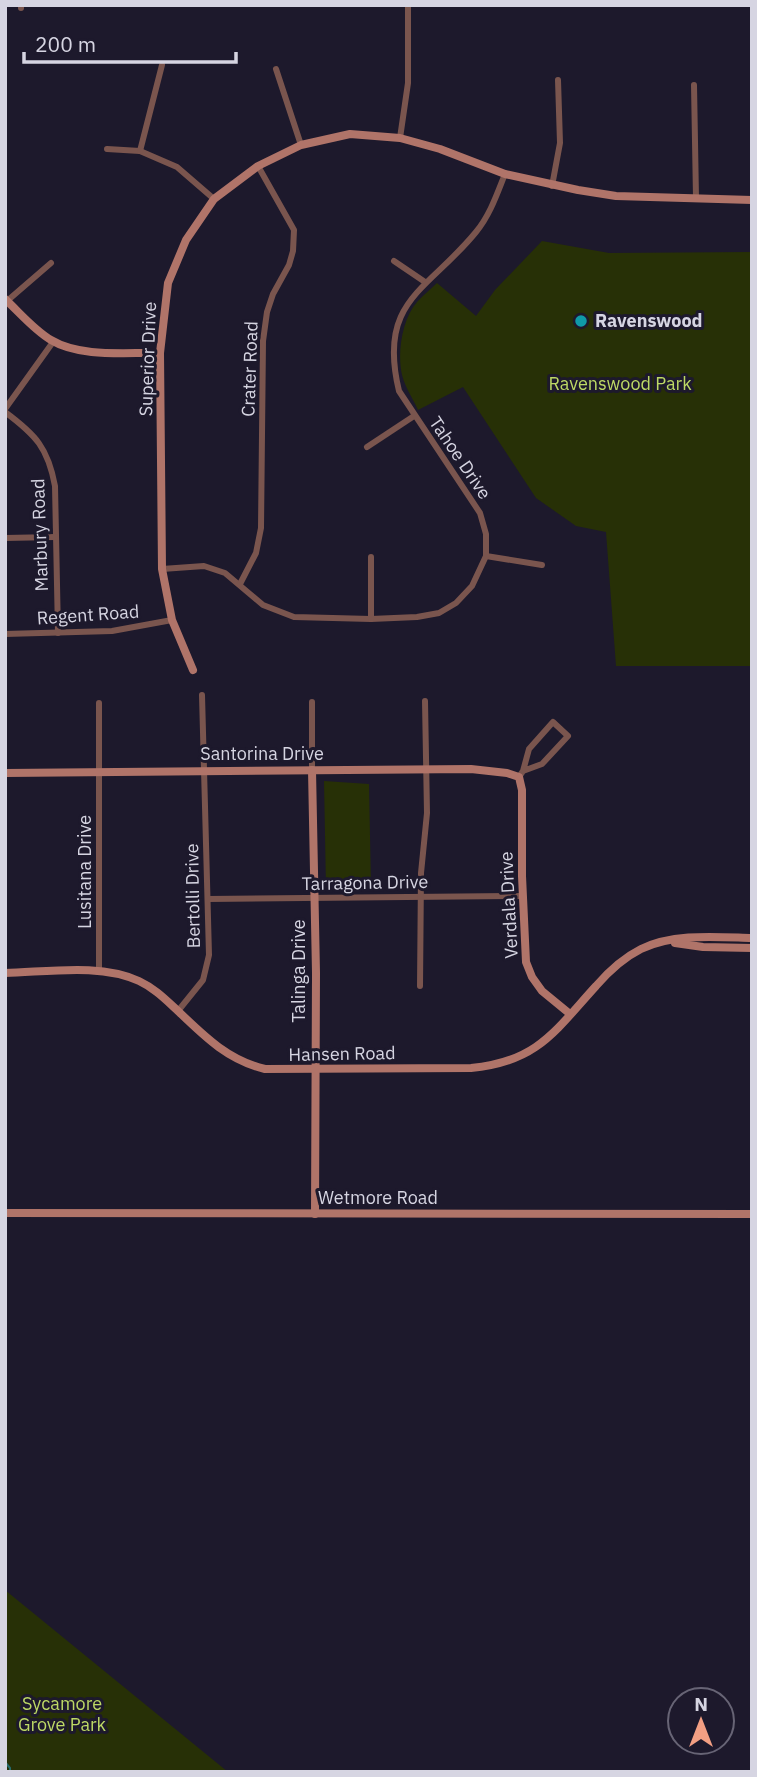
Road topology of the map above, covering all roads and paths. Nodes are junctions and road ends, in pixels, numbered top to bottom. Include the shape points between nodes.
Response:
1 (408, 5) edge
2 (162, 65) dead end
3 (276, 69) dead end
4 (558, 80) dead end
5 (694, 85) dead end
6 (400, 138) junction
7 (301, 145) junction
8 (107, 149) dead end
9 (140, 151) junction
10 (258, 166) junction
11 (505, 174) junction
12 (552, 186) junction
13 (696, 198) junction
14 (214, 200) junction
15 (752, 200) edge
16 (394, 261) dead end
17 (51, 263) dead end
18 (425, 282) junction
19 (6, 300) edge
20 (53, 342) junction
21 (160, 353) junction
22 (5, 411) edge
23 (414, 415) junction
24 (368, 447) dead end
25 (55, 537) junction
26 (5, 538) edge
27 (486, 556) junction
28 (371, 557) dead end
29 (542, 565) dead end
30 (162, 569) junction
31 (240, 584) junction
32 (370, 619) junction
33 (172, 620) junction
34 (58, 633) junction
35 (5, 634) edge
36 (193, 670) dead end
37 (202, 695) dead end
38 (425, 701) dead end
39 (312, 702) dead end
40 (99, 703) dead end
41 (312, 769) junction
42 (425, 769) junction
43 (203, 770) junction
44 (5, 773) edge
45 (99, 773) junction
46 (521, 774) junction
47 (522, 895) junction
48 (421, 897) junction
49 (314, 898) junction
50 (208, 899) junction
51 (752, 938) edge
52 (665, 942) junction
53 (752, 948) edge
54 (99, 971) junction
55 (5, 972) edge
56 (420, 986) dead end
57 (178, 1011) junction
58 (570, 1014) junction
59 (315, 1069) junction
60 (5, 1213) edge
61 (315, 1214) junction
62 (752, 1214) edge

1 - 6 street via 408,83
2 - 9 street
3 - 7 street
4 - 12 street via 560,143
5 - 13 street
6 - 7 street, Superior Drive via 350,134
6 - 11 street, Superior Drive
7 - 10 street, Superior Drive
8 - 9 street
9 - 14 street via 177,167
10 - 14 street, Superior Drive
10 - 31 street, Crater Road via 294,230 289,265 267,312 262,345 261,528 256,553
11 - 12 street, Superior Drive
11 - 18 street, Tahoe Drive via 474,234
12 - 13 street, Superior Drive via 617,196
13 - 15 street, Superior Drive
14 - 21 street, Superior Drive via 186,240 168,284
16 - 18 street
17 - 19 street
18 - 23 street, Tahoe Drive via 407,305 393,345 399,391
19 - 20 street
20 - 21 street via 80,350
20 - 22 street
21 - 30 street, Superior Drive
22 - 25 street, Marbury Road via 43,446 51,464
23 - 24 street
23 - 27 street, Tahoe Drive via 480,513
25 - 26 street
25 - 34 street, Marbury Road
27 - 29 street
27 - 32 street via 472,586 439,613
28 - 32 street
30 - 31 street via 204,566
30 - 33 street, Superior Drive
31 - 32 street via 263,605 295,617
33 - 34 street, Regent Road via 112,631
33 - 36 street, Superior Drive
34 - 35 street, Regent Road
37 - 43 street, Bertolli Drive
38 - 42 street
39 - 41 street
40 - 45 street, Lusitana Drive
41 - 42 street, Santorina Drive
41 - 43 street, Santorina Drive
41 - 49 street, Talinga Drive
42 - 46 street, Santorina Drive
42 - 48 street
43 - 45 street, Santorina Drive
43 - 50 street, Bertolli Drive
44 - 45 street, Santorina Drive
45 - 54 street, Lusitana Drive
46 - 46 street via 529,749 553,722 568,736 541,764
46 - 47 street, Verdala Drive
47 - 48 street, Tarragona Drive
47 - 58 street, Verdala Drive via 529,969 542,991
48 - 49 street, Tarragona Drive
48 - 56 street
49 - 50 street, Tarragona Drive
49 - 59 street, Talinga Drive
50 - 57 street, Bertolli Drive via 206,972
51 - 52 street, Hansen Road
52 - 53 street, Hansen Road
52 - 58 street, Hansen Road via 644,947 618,963
54 - 55 street, Hansen Road
54 - 57 street, Hansen Road via 141,982
57 - 59 street, Hansen Road via 213,1045 247,1065
58 - 59 street, Hansen Road via 538,1047 492,1066
59 - 61 street, Talinga Drive
60 - 61 street, Wetmore Road
61 - 62 street, Wetmore Road

